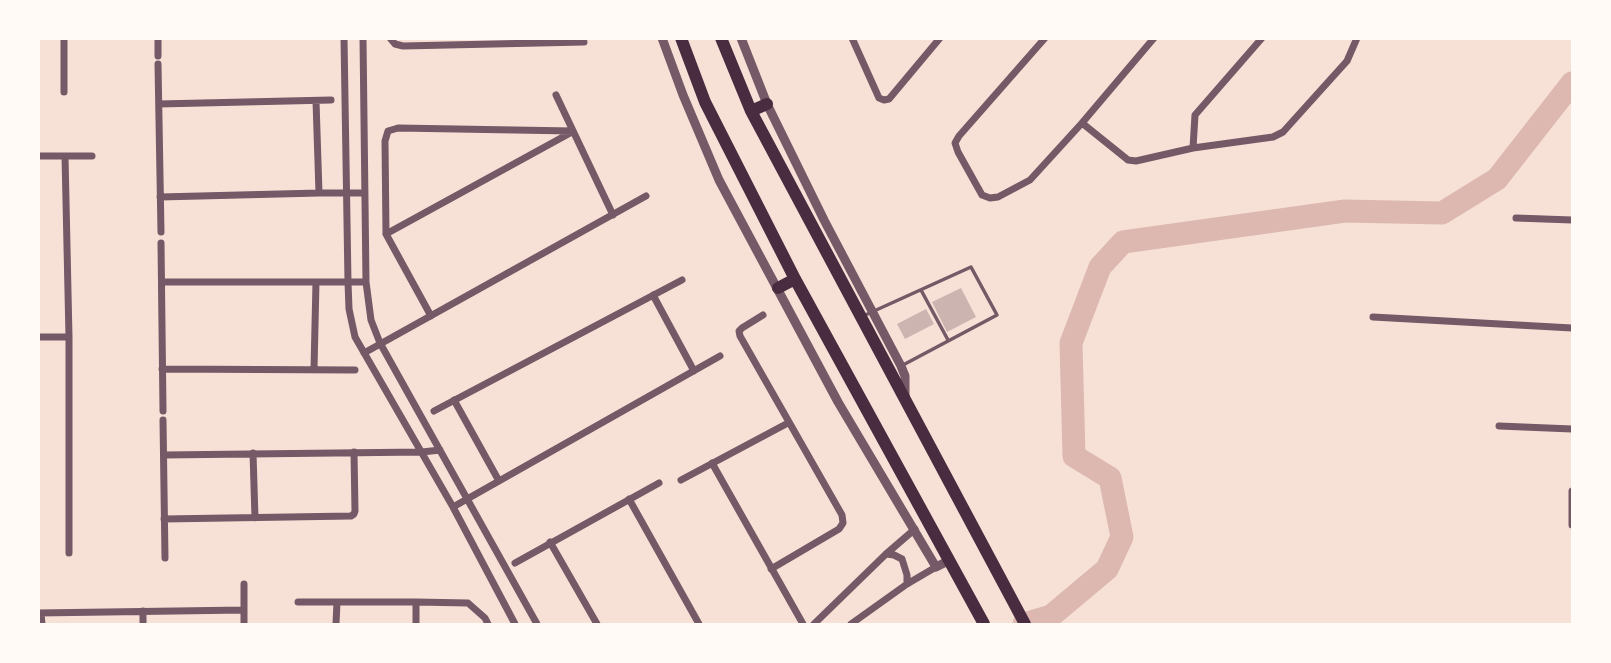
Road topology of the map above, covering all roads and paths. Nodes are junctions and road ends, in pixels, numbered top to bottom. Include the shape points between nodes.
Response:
1 (64, 38) edge
2 (158, 38) edge
3 (344, 38) edge
4 (363, 38) edge
5 (390, 38) edge
6 (662, 38) edge
7 (681, 38) edge
8 (721, 38) edge
9 (741, 38) edge
10 (852, 38) edge
11 (940, 38) edge
12 (1045, 38) edge
13 (1154, 38) edge
14 (1262, 38) edge
15 (1357, 38) edge
16 (475, 41) edge
17 (542, 41) edge
18 (584, 42) dead end
19 (64, 92) dead end
20 (556, 95) dead end
21 (331, 100) dead end
22 (316, 101) junction
23 (159, 104) junction
24 (767, 104) junction
25 (751, 111) junction
26 (1082, 123) junction
27 (573, 131) junction
28 (1193, 148) junction
29 (38, 156) edge
30 (65, 156) junction
31 (92, 156) dead end
32 (319, 193) junction
33 (346, 193) junction
34 (365, 193) junction
35 (160, 197) junction
36 (646, 197) dead end
37 (613, 215) junction
38 (1516, 218) dead end
39 (1573, 220) edge
40 (161, 232) dead end
41 (386, 234) junction
42 (161, 243) dead end
43 (795, 279) junction
44 (682, 280) dead end
45 (162, 282) junction
46 (316, 282) junction
47 (348, 282) junction
48 (366, 282) junction
49 (778, 288) junction
50 (921, 289) junction
51 (653, 295) junction
52 (763, 315) dead end
53 (866, 315) junction
54 (431, 316) junction
55 (1373, 317) dead end
56 (1573, 328) edge
57 (38, 337) edge
58 (69, 337) junction
59 (948, 341) junction
60 (380, 343) junction
61 (363, 353) junction
62 (720, 356) dead end
63 (901, 366) junction
64 (162, 369) junction
65 (314, 369) junction
66 (355, 370) dead end
67 (694, 371) junction
68 (454, 400) junction
69 (905, 401) junction
70 (163, 411) dead end
71 (434, 411) dead end
72 (163, 420) dead end
73 (788, 423) junction
74 (1499, 426) dead end
75 (1573, 429) edge
76 (440, 450) junction
77 (354, 452) junction
78 (422, 452) junction
79 (253, 453) junction
80 (164, 454) junction
81 (712, 463) junction
82 (681, 480) dead end
83 (499, 481) junction
84 (659, 483) dead end
85 (1573, 491) edge
86 (467, 499) junction
87 (629, 499) junction
88 (453, 507) junction
89 (255, 518) junction
90 (164, 519) junction
91 (1573, 525) edge
92 (915, 529) junction
93 (550, 542) junction
94 (69, 553) dead end
95 (886, 554) junction
96 (165, 558) dead end
97 (950, 560) junction
98 (515, 563) dead end
99 (936, 567) junction
100 (771, 569) junction
101 (244, 584) dead end
102 (907, 584) junction
103 (299, 602) dead end
104 (337, 602) junction
105 (416, 602) junction
106 (244, 610) junction
107 (143, 611) junction
108 (40, 613) edge
109 (41, 625) edge
110 (143, 625) edge
111 (244, 625) edge
112 (337, 625) edge
113 (416, 625) edge
114 (488, 625) edge
115 (515, 625) edge
116 (537, 625) edge
117 (597, 625) edge
118 (699, 625) edge
119 (803, 625) edge
120 (814, 625) edge
121 (851, 625) edge
122 (984, 625) edge
123 (1025, 625) edge

1 - 19 street
2 - 23 street
3 - 33 street
4 - 34 street
5 - 16 street via 403,46
6 - 49 street via 719,180
7 - 43 highway via 705,102
8 - 25 highway
9 - 24 street
10 - 11 street via 879,98 884,100
12 - 26 street via 959,136 958,152 982,195 998,197 1030,180
13 - 26 street
14 - 28 street via 1195,115
15 - 28 street via 1347,61 1283,132 1273,138
16 - 17 street
17 - 18 street
20 - 27 street
21 - 22 street
22 - 23 street
22 - 32 street
23 - 35 street
24 - 25 highway
24 - 53 street
25 - 53 highway
26 - 28 street via 1128,160
27 - 37 street
27 - 41 street
27 - 41 street via 388,131
29 - 30 street
30 - 31 street
30 - 58 street
32 - 33 street
32 - 35 street
33 - 34 street
33 - 47 street
34 - 48 street
35 - 40 street
36 - 37 street
37 - 54 street
38 - 39 street
41 - 54 street
42 - 45 street
43 - 49 highway
43 - 97 highway
44 - 51 street
45 - 46 street
45 - 64 street
46 - 47 street
46 - 65 street
47 - 48 street
47 - 61 street via 353,328
48 - 60 street via 371,320
49 - 92 street via 838,402
50 - 53 lane
50 - 59 lane
50 - 59 lane via 971,267 996,315
51 - 67 street
51 - 68 street
52 - 73 street via 742,328 740,336
53 - 63 street
53 - 69 highway
54 - 60 street
55 - 56 street
57 - 58 street
58 - 94 street
59 - 63 lane
60 - 61 street
60 - 76 street
61 - 78 street
62 - 67 street
63 - 69 street
64 - 65 street
64 - 70 street
65 - 66 street
67 - 83 street
68 - 71 street
68 - 83 street
69 - 123 highway
72 - 80 street
73 - 81 street
73 - 100 street via 843,523
74 - 75 street
76 - 78 street
76 - 86 street
77 - 78 street
77 - 79 street
77 - 89 street via 355,511 351,516
78 - 88 street
79 - 80 street
79 - 89 street
80 - 90 street
81 - 82 street
81 - 100 street
83 - 86 street
84 - 87 street
85 - 91 street
86 - 88 street
86 - 116 street
87 - 93 street
87 - 118 street
88 - 115 street
89 - 90 street
90 - 96 street
92 - 95 street
92 - 99 street
93 - 98 street
93 - 117 street
95 - 102 street via 902,559
95 - 120 street
97 - 99 street
97 - 122 highway
99 - 102 street
100 - 119 street
101 - 106 street
102 - 121 street
103 - 104 street
104 - 105 street
104 - 112 street
105 - 113 street
105 - 114 street via 468,603
106 - 107 street
106 - 111 street
107 - 108 street
107 - 110 street
108 - 109 street

